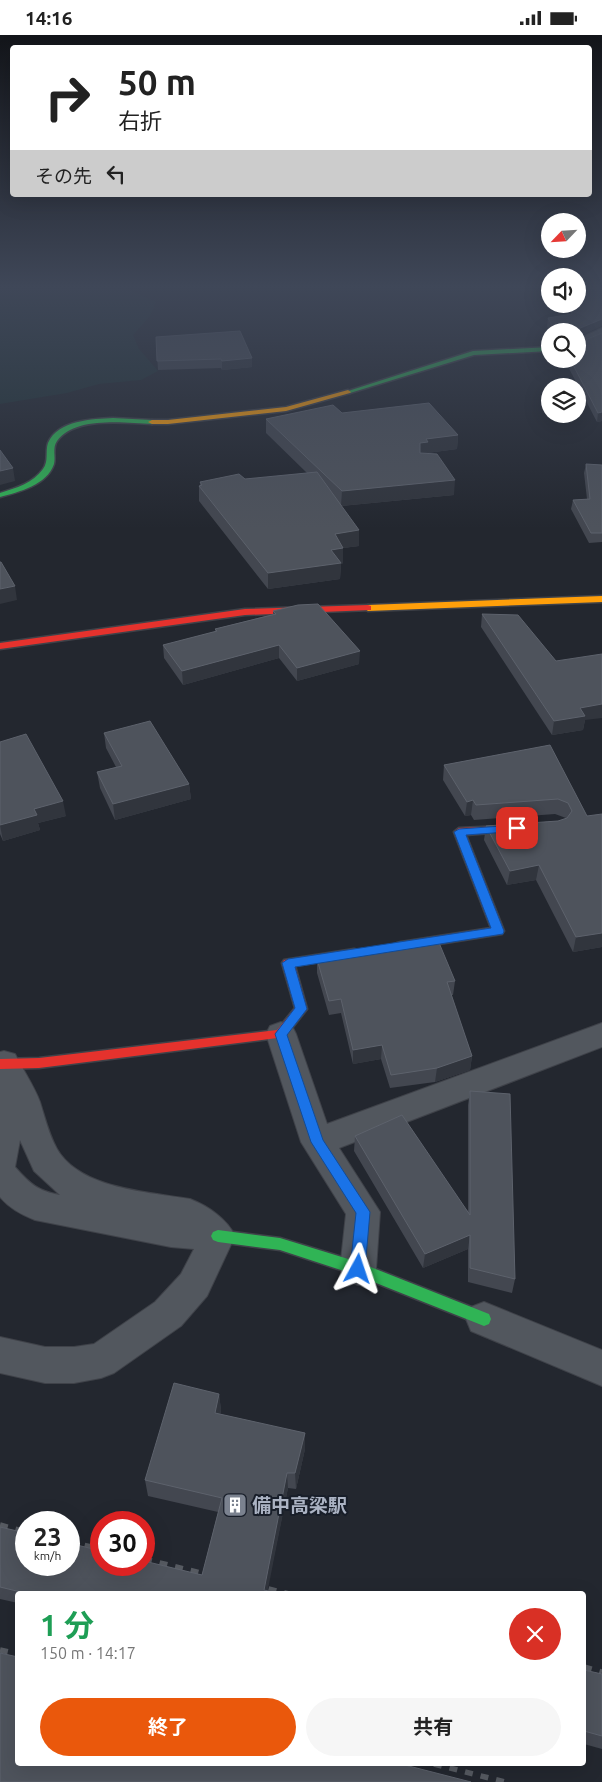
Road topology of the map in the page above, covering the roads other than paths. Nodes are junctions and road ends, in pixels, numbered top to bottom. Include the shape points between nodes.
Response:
1 (431, 367) edge
2 (0, 495) edge
3 (602, 599) edge
4 (0, 646) edge
5 (536, 827) edge
6 (393, 947) edge
7 (364, 952) edge
8 (281, 1034) junction
9 (602, 1035) edge
10 (1, 1070) edge
11 (317, 1142) junction
12 (0, 1165) edge
13 (0, 1174) edge
14 (218, 1236) junction
15 (358, 1269) junction
16 (484, 1319) joint
17 (0, 1355) edge
18 (602, 1368) edge

1 - 2 street via 286,409 168,422 103,420 71,427 63,430 52,442 49,466 34,483
3 - 4 street via 245,613
5 - 6 street via 459,832 498,931
7 - 8 street via 288,963 301,1009
8 - 10 street
8 - 11 street
9 - 11 street
10 - 12 street via 5,1121
10 - 14 street via 23,1099 46,1161 72,1185 107,1199 190,1215
11 - 15 street via 363,1212
13 - 14 street via 16,1192 35,1205 171,1232
14 - 15 street via 280,1243
14 - 17 street via 194,1285 168,1314 101,1360 74,1365 45,1365
15 - 16 street
16 - 18 street

